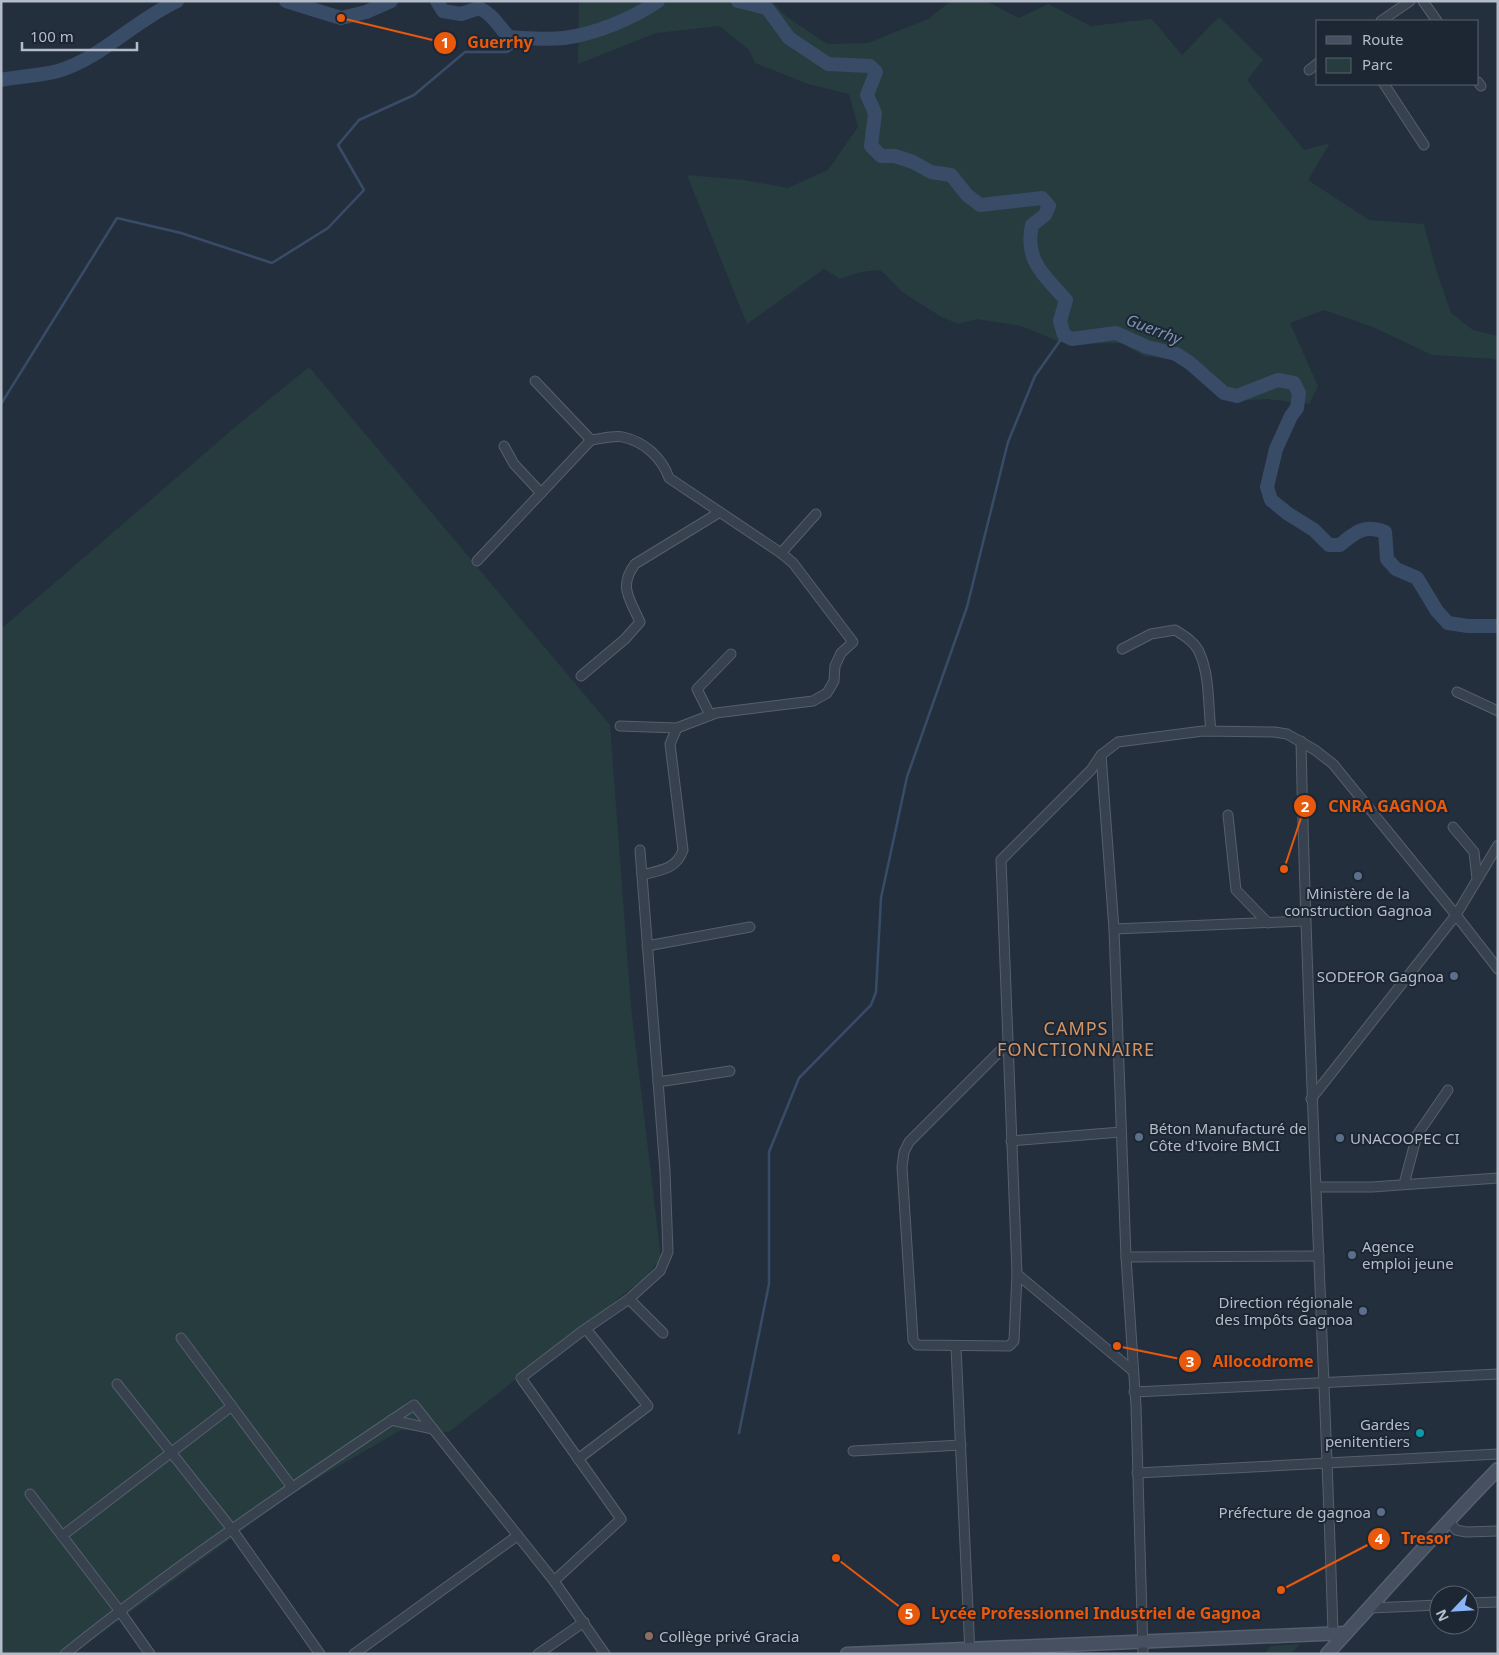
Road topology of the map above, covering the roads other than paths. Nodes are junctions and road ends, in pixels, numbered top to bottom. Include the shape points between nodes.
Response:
1 (1410, 1) edge
2 (1423, 1) edge
3 (1382, 20) edge
4 (1436, 20) edge
5 (1316, 65) edge
6 (1308, 70) dead end
7 (1385, 85) edge
8 (1424, 145) dead end
9 (535, 381) dead end
10 (591, 440) junction
11 (504, 446) dead end
12 (541, 492) junction
13 (720, 512) junction
14 (816, 514) dead end
15 (781, 553) junction
16 (476, 561) dead end
17 (1122, 648) dead end
18 (731, 654) dead end
19 (581, 676) dead end
20 (1457, 692) dead end
21 (1498, 711) edge
22 (710, 715) junction
23 (620, 726) dead end
24 (677, 728) junction
25 (1212, 731) junction
26 (1301, 742) junction
27 (1101, 755) junction
28 (1228, 815) dead end
29 (1453, 826) dead end
30 (1498, 845) edge
31 (640, 850) dead end
32 (642, 875) junction
33 (1477, 879) junction
34 (1456, 915) junction
35 (1304, 921) junction
36 (1268, 923) junction
37 (750, 926) dead end
38 (1114, 929) junction
39 (647, 946) junction
40 (1498, 969) edge
41 (1007, 1044) junction
42 (730, 1072) dead end
43 (658, 1082) junction
44 (1448, 1090) dead end
45 (1310, 1100) junction
46 (1121, 1132) junction
47 (1011, 1141) junction
48 (1498, 1178) edge
49 (1404, 1184) junction
50 (1316, 1188) junction
51 (1319, 1256) junction
52 (1126, 1257) junction
53 (1017, 1274) junction
54 (629, 1299) junction
55 (586, 1329) junction
56 (663, 1333) dead end
57 (181, 1338) dead end
58 (956, 1347) junction
59 (1133, 1371) junction
60 (1498, 1374) edge
61 (1326, 1382) junction
62 (117, 1384) dead end
63 (1134, 1392) junction
64 (232, 1406) junction
65 (390, 1420) junction
66 (433, 1429) junction
67 (961, 1445) junction
68 (853, 1451) dead end
69 (172, 1453) junction
70 (1498, 1454) edge
71 (578, 1459) junction
72 (1328, 1462) junction
73 (1498, 1469) edge
74 (1137, 1473) junction
75 (292, 1487) junction
76 (30, 1494) dead end
77 (1448, 1520) junction
78 (231, 1528) junction
79 (1498, 1531) edge
80 (62, 1536) junction
81 (517, 1536) junction
82 (554, 1581) junction
83 (1498, 1602) edge
84 (1479, 1603) edge
85 (1429, 1605) edge
86 (1371, 1608) junction
87 (120, 1610) junction
88 (584, 1622) junction
89 (1333, 1633) junction
90 (1346, 1633) junction
91 (1143, 1640) junction
92 (970, 1651) edge
93 (64, 1654) edge
94 (150, 1654) edge
95 (320, 1654) edge
96 (354, 1654) edge
97 (538, 1654) edge
98 (605, 1654) edge
99 (847, 1654) edge
100 (1143, 1654) edge
101 (1327, 1654) edge

1 - 3 street
2 - 4 street
5 - 6 street
7 - 8 street
9 - 10 street
10 - 12 street
10 - 13 street via 623,437 651,450 664,465 669,478
11 - 12 street via 514,464
12 - 16 street
13 - 15 street
13 - 19 street via 635,564 626,576 626,591 640,622
14 - 15 street
15 - 22 street via 793,563 853,642 841,653 835,666 834,681 827,692 813,700
17 - 25 street via 1152,634 1175,630 1187,637 1200,652
18 - 22 street via 697,689
20 - 21 street
22 - 24 street
23 - 24 street
24 - 32 street via 670,744 683,850 680,860 671,868
25 - 26 street via 1274,732 1287,734
25 - 27 street via 1118,742
26 - 34 street via 1332,764
26 - 35 street
27 - 38 street
27 - 41 street via 1091,770 1001,860
28 - 36 street via 1236,890
29 - 33 street via 1474,852
30 - 33 street
31 - 32 street
32 - 39 street
33 - 34 street
34 - 40 street
34 - 45 street
35 - 36 street
35 - 45 street
36 - 38 street
37 - 39 street
38 - 46 street
39 - 43 street
41 - 47 street
41 - 58 street via 909,1142 904,1152 902,1166 913,1340 917,1345
42 - 43 street
43 - 54 street via 668,1252 660,1271
44 - 49 street via 1417,1135
45 - 50 street
46 - 47 street
46 - 52 street
47 - 53 street
48 - 49 street
49 - 50 street
50 - 51 street
51 - 52 street
51 - 61 street
52 - 59 street
53 - 58 street via 1013,1344
53 - 59 street
54 - 55 street
54 - 56 street
55 - 71 street via 521,1378
55 - 71 street via 648,1406
57 - 64 street
58 - 67 street
59 - 63 street
60 - 61 street
61 - 63 street
61 - 72 street
62 - 69 street
63 - 74 street
64 - 69 street
64 - 75 street
65 - 66 street
65 - 66 street via 414,1405
65 - 75 street
66 - 81 street
67 - 68 street
67 - 92 street
69 - 78 street
69 - 80 street
70 - 72 street
71 - 82 street via 621,1519
72 - 74 street
72 - 89 street
73 - 77 street
74 - 91 street
75 - 78 street
76 - 80 street
77 - 79 street via 1456,1530
77 - 86 street
78 - 87 street
78 - 95 street
80 - 87 street
81 - 82 street
81 - 96 street
82 - 88 street
83 - 84 street
85 - 86 street
86 - 90 street
87 - 93 street
87 - 94 street
88 - 97 street
88 - 98 street
89 - 90 street
89 - 91 street
90 - 101 street
91 - 92 street
91 - 100 street
92 - 99 street

